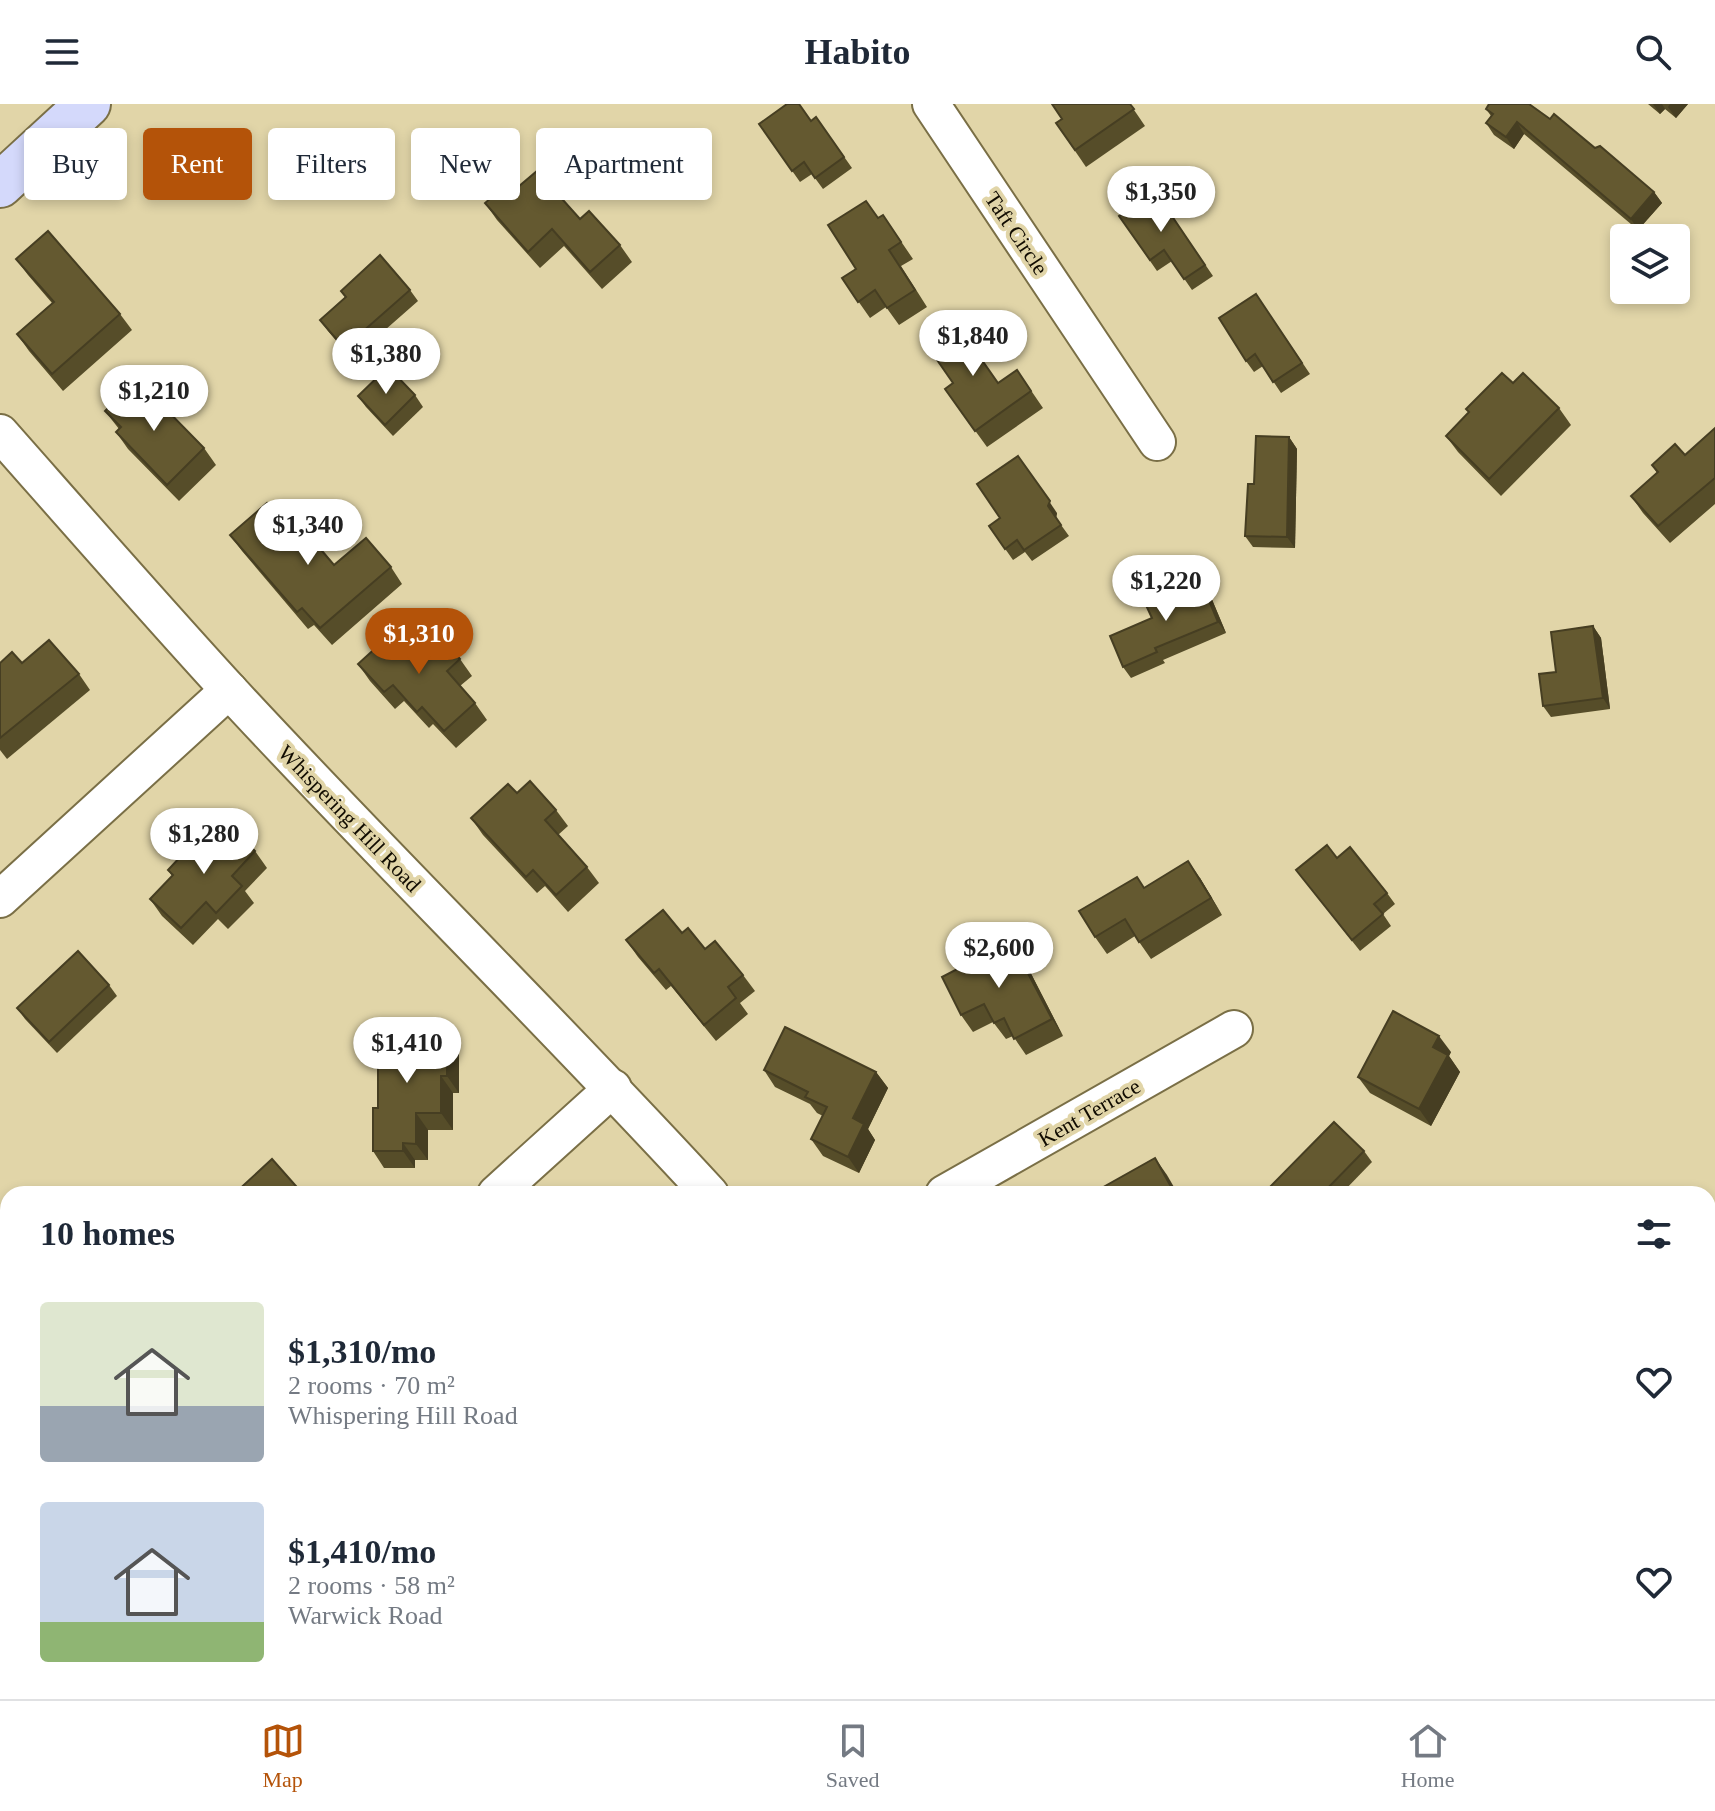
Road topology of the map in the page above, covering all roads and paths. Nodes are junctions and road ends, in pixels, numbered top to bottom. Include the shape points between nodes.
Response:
1 (88, 104) edge
2 (931, 104) edge
3 (0, 185) edge
4 (0, 433) edge
5 (1157, 442) dead end
6 (229, 690) junction
7 (0, 899) edge
8 (1234, 1029) dead end
9 (613, 1088) junction
10 (505, 1186) edge
11 (703, 1186) edge
12 (958, 1186) edge

1 - 3 street
2 - 5 street, Taft Circle
4 - 6 street, Whispering Hill Road
6 - 7 street
6 - 9 street, Whispering Hill Road
8 - 12 street, Kent Terrace
9 - 10 street
9 - 11 street, Whispering Hill Road

